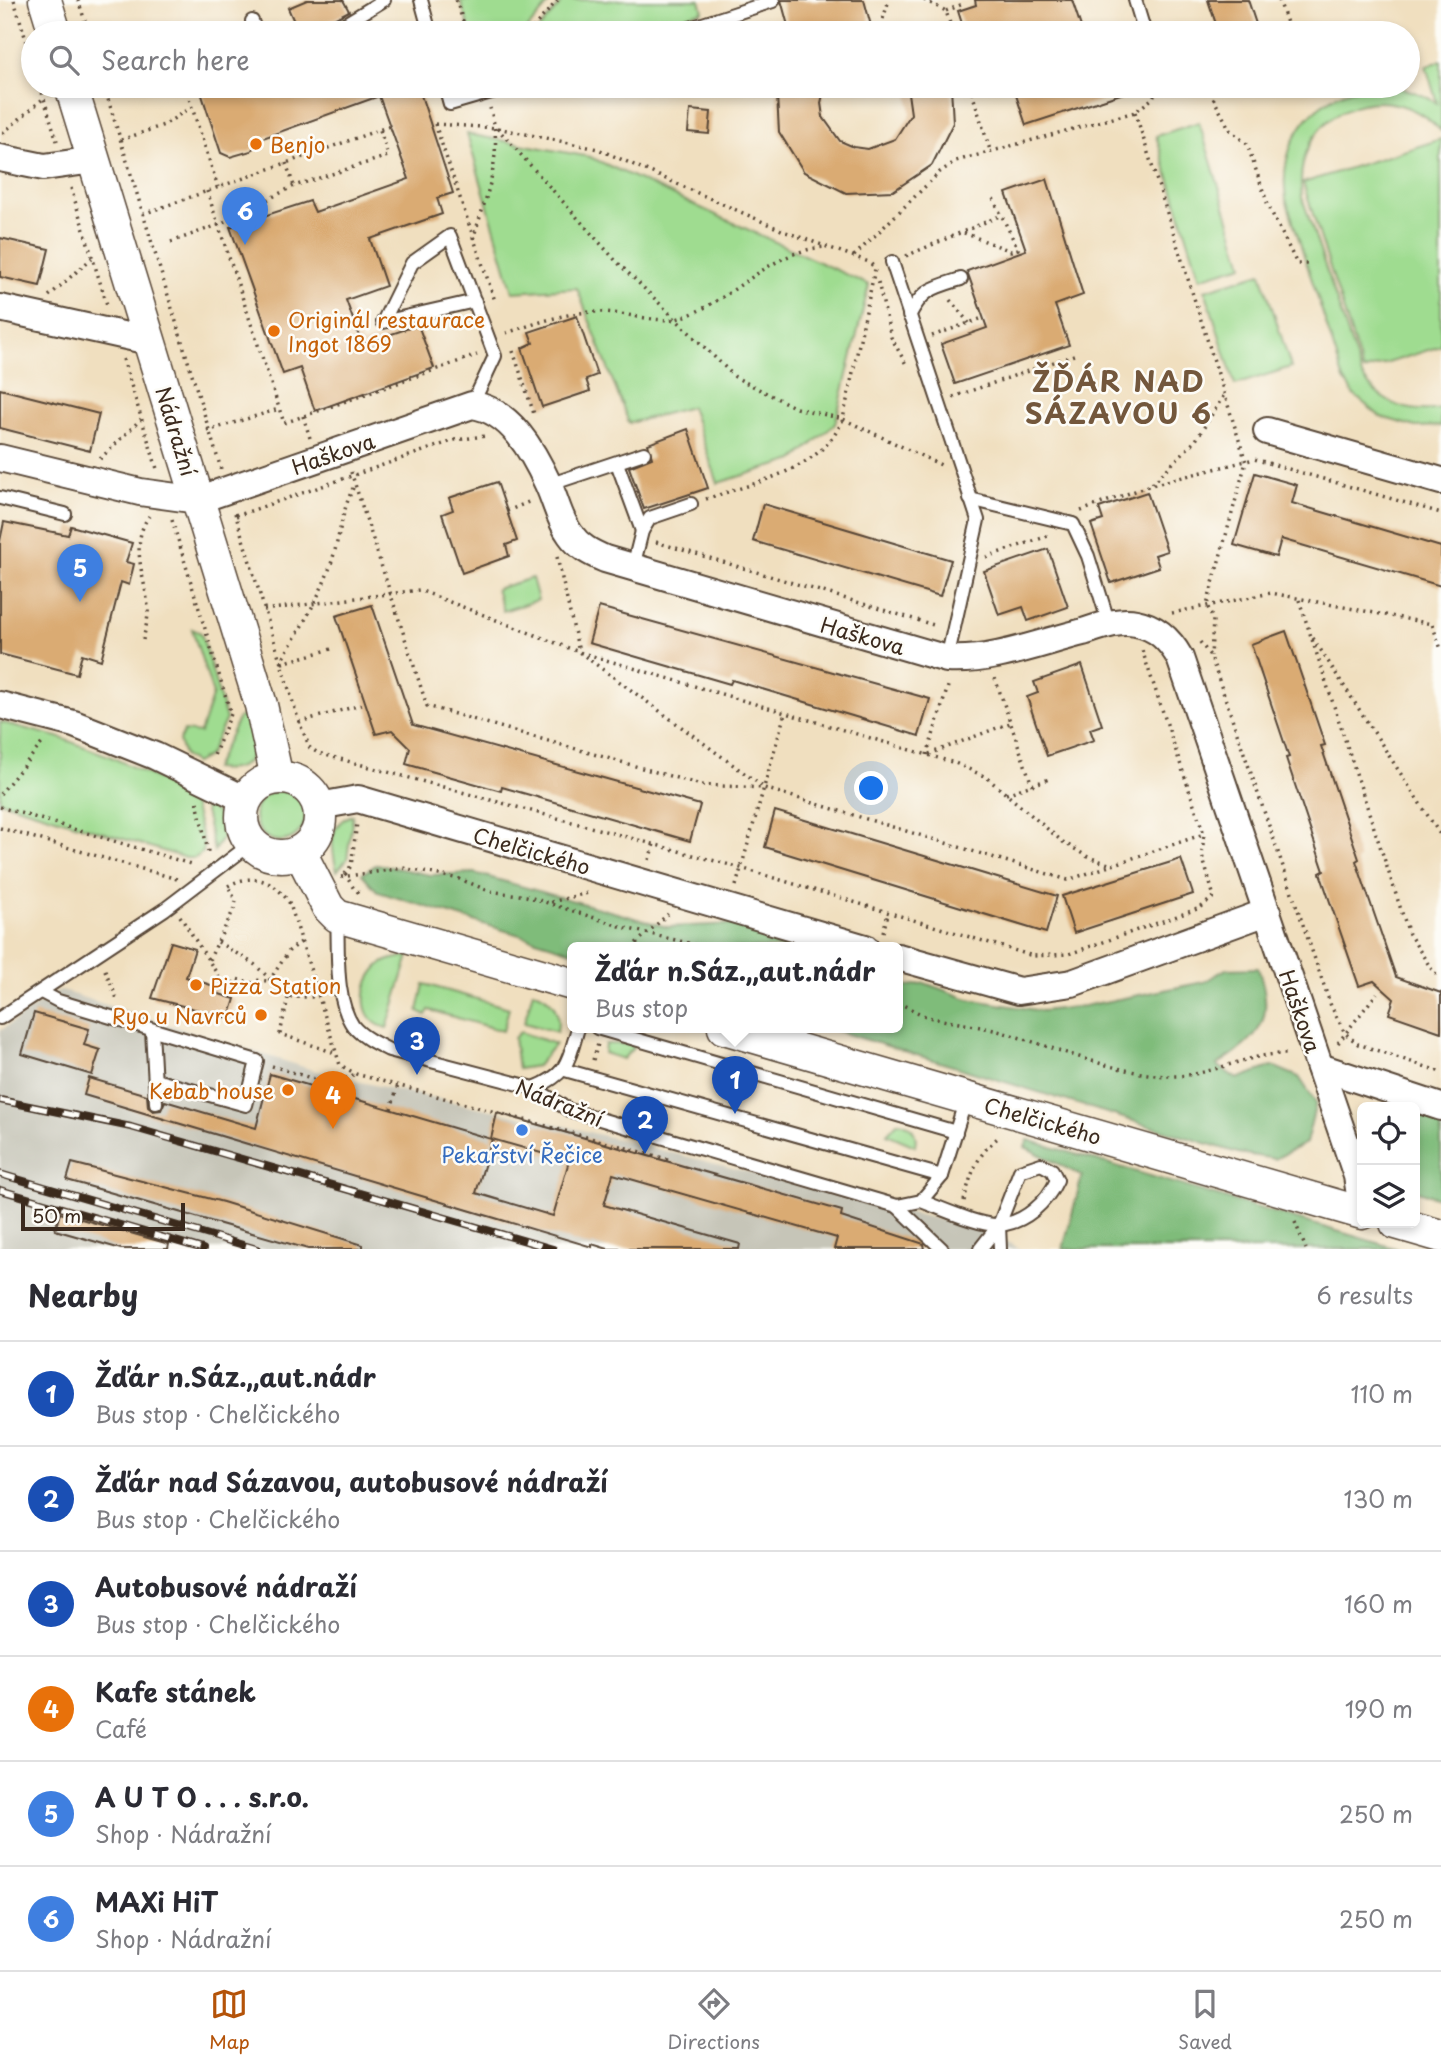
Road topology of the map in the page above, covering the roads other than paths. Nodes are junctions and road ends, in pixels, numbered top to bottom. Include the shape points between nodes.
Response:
1 (45, 0) edge
2 (384, 0) edge
3 (421, 0) edge
4 (1135, 0) edge
5 (773, 1) edge
6 (51, 21) edge
7 (350, 21) edge
8 (427, 21) edge
9 (712, 21) edge
10 (1141, 21) edge
11 (60, 98) edge
12 (448, 98) edge
13 (472, 98) edge
14 (0, 158) edge
15 (79, 162) junction
16 (892, 262) road end
17 (961, 279) dead end
18 (475, 301) junction
19 (0, 308) edge
20 (909, 316) junction
21 (149, 341) junction
22 (472, 405) junction
23 (1267, 431) dead end
24 (644, 453) dead end
25 (0, 458) edge
26 (617, 463) junction
27 (1441, 481) edge
28 (544, 491) junction
29 (0, 498) edge
30 (971, 499) junction
31 (198, 500) junction
32 (691, 504) road end
33 (65, 514) dead end
34 (641, 534) junction
35 (633, 567) junction
36 (1109, 624) junction
37 (949, 668) junction
38 (0, 705) edge
39 (277, 778) junction
40 (246, 800) junction
41 (319, 806) junction
42 (251, 843) junction
43 (300, 852) junction
44 (1267, 912) junction
45 (337, 916) junction
46 (846, 942) edge
47 (903, 958) edge
48 (567, 983) edge
49 (41, 992) junction
50 (0, 1018) edge
51 (152, 1030) junction
52 (576, 1033) edge
53 (614, 1033) edge
54 (741, 1033) edge
55 (1318, 1061) junction
56 (565, 1070) junction
57 (155, 1080) junction
58 (534, 1088) junction
59 (966, 1098) junction
60 (156, 1103) dead end
61 (1441, 1107) edge
62 (956, 1132) junction
63 (942, 1176) junction
64 (1357, 1176) edge
65 (921, 1201) junction
66 (897, 1206) junction
67 (1357, 1209) edge
68 (999, 1225) junction
69 (1413, 1228) edge
70 (1441, 1236) edge
71 (942, 1249) edge
72 (980, 1249) edge
73 (1000, 1249) edge

1 - 6 street
2 - 7 lane
3 - 8 lane
4 - 10 lane
5 - 9 lane
11 - 15 street, Nádražní
12 - 13 lane via 450,104
14 - 15 street via 44,167
15 - 21 street, Nádražní
16 - 20 lane
17 - 20 lane via 919,297
18 - 18 lane via 450,236 412,263 383,322
18 - 22 lane via 495,356
19 - 21 street
20 - 30 lane
21 - 31 street, Nádražní
22 - 28 street, Haškova via 489,407 527,445
22 - 31 street, Haškova
23 - 27 street
24 - 26 lane
25 - 31 street via 166,499
26 - 28 lane
26 - 34 lane
28 - 35 street, Haškova via 584,549
29 - 33 lane
30 - 36 lane via 1073,524
30 - 37 lane via 978,520
31 - 39 street, Nádražní via 261,705
32 - 34 lane via 650,518
34 - 35 lane
35 - 37 street, Haškova
36 - 37 street, Haškova
36 - 44 street, Haškova via 1133,622 1152,628 1172,643
38 - 40 street via 74,724
39 - 40 street via 259,785
39 - 41 street via 303,785
40 - 42 street via 242,822
41 - 43 street via 317,832
41 - 46 street, Chelčického via 358,799
42 - 43 street via 278,856
42 - 49 lane
43 - 45 street, Nádražní
44 - 47 street via 1072,983 1043,989 1019,991 996,986
44 - 55 street, Haškova
45 - 48 street
45 - 58 lane, Nádražní via 345,1008 354,1027 389,1050
49 - 50 lane
49 - 51 lane
51 - 57 lane
51 - 57 lane via 257,1061 247,1105
52 - 56 lane
53 - 62 lane
54 - 59 street, Chelčického
55 - 61 street, Haškova
55 - 64 street, Haškova
56 - 58 lane
56 - 63 lane
57 - 60 lane
58 - 66 lane, Nádražní via 569,1110
59 - 62 lane
59 - 67 street, Chelčického
62 - 63 lane
63 - 65 lane
65 - 66 lane, Nádražní
65 - 68 lane
66 - 71 lane
68 - 68 lane via 1020,1171 1041,1164 1052,1170 1057,1180 1050,1196 1035,1210
68 - 72 lane
68 - 73 lane
69 - 70 street

